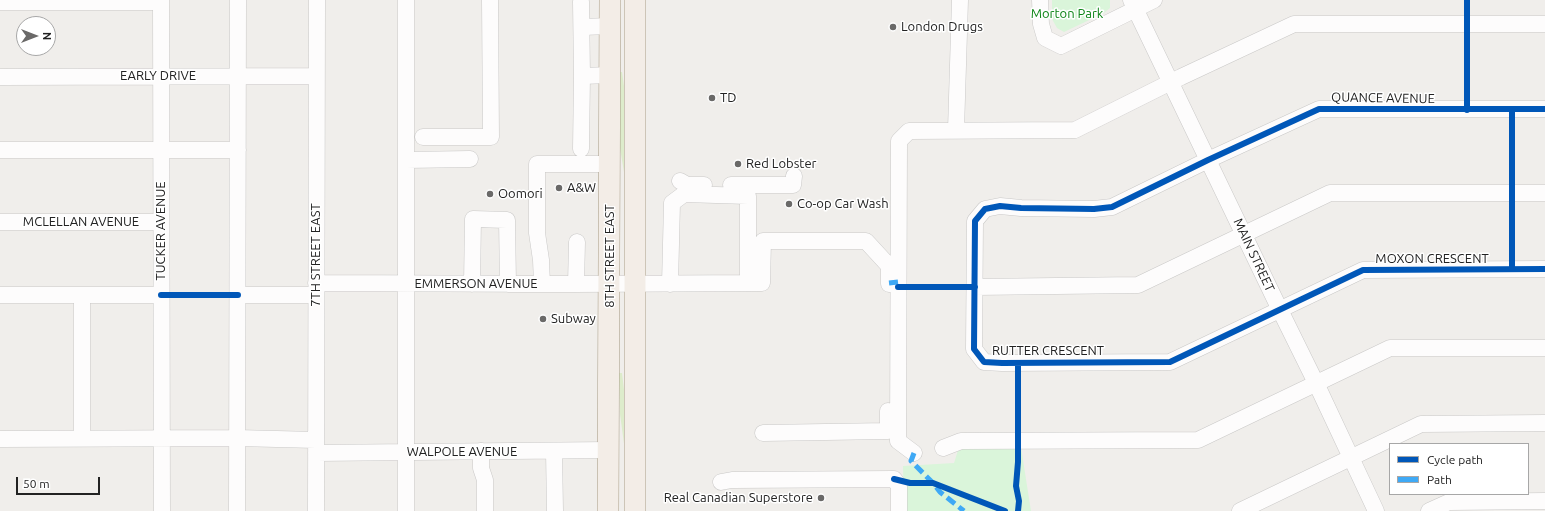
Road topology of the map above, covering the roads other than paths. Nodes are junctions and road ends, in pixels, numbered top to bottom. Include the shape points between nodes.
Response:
1 (238, 0) edge
2 (317, 0) edge
3 (406, 0) edge
4 (490, 0) edge
5 (610, 0) edge
6 (636, 0) edge
7 (960, 0) edge
8 (1040, 0) edge
9 (1154, 0) edge
10 (161, 1) edge
11 (0, 2) edge
12 (581, 2) dead end
13 (1133, 4) edge
14 (1545, 24) edge
15 (610, 26) junction
16 (582, 27) junction
17 (610, 75) junction
18 (0, 76) edge
19 (160, 76) junction
20 (238, 76) junction
21 (316, 76) junction
22 (582, 76) junction
23 (1171, 82) junction
24 (1545, 109) edge
25 (956, 130) junction
26 (423, 137) dead end
27 (581, 149) dead end
28 (0, 150) edge
29 (162, 150) junction
30 (238, 150) junction
31 (470, 159) dead end
32 (406, 160) junction
33 (1208, 160) junction
34 (610, 164) junction
35 (794, 176) dead end
36 (680, 181) dead end
37 (1545, 193) edge
38 (0, 222) edge
39 (161, 222) junction
40 (1244, 235) junction
41 (577, 242) dead end
42 (1545, 269) edge
43 (748, 283) junction
44 (406, 284) junction
45 (472, 284) junction
46 (508, 284) junction
47 (542, 284) junction
48 (576, 284) junction
49 (610, 284) junction
50 (635, 284) junction
51 (670, 284) junction
52 (975, 287) junction
53 (316, 289) junction
54 (238, 294) junction
55 (0, 295) edge
56 (161, 295) junction
57 (82, 296) junction
58 (1280, 310) junction
59 (1545, 348) edge
60 (1316, 383) junction
61 (1545, 423) edge
62 (763, 433) dead end
63 (82, 438) junction
64 (162, 438) junction
65 (237, 438) junction
66 (0, 439) edge
67 (316, 446) junction
68 (943, 448) dead end
69 (608, 450) junction
70 (481, 451) junction
71 (554, 451) junction
72 (406, 452) junction
73 (914, 453) dead end
74 (1351, 458) junction
75 (721, 482) dead end
76 (1545, 501) edge
77 (162, 511) edge
78 (237, 511) edge
79 (316, 511) edge
80 (406, 511) edge
81 (485, 511) edge
82 (555, 511) edge
83 (608, 511) edge
84 (635, 511) edge
85 (899, 511) edge
86 (1240, 511) edge
87 (1376, 511) edge
88 (1429, 511) edge

1 - 20 street
2 - 21 street, 7TH STREET EAST
3 - 32 street
4 - 26 street via 491,137
5 - 15 main road, 8TH STREET EAST
6 - 50 main road, 8TH STREET EAST
7 - 25 street
8 - 13 street via 1041,24 1045,38 1061,46
9 - 13 street
10 - 11 street
10 - 19 street, TUCKER AVENUE
12 - 16 street
13 - 23 street, MAIN STREET
14 - 23 street via 1294,24
15 - 16 street
15 - 17 main road, 8TH STREET EAST
16 - 22 street
17 - 22 street
17 - 34 main road, 8TH STREET EAST
18 - 19 street, EARLY DRIVE
19 - 20 street, EARLY DRIVE
19 - 29 street, TUCKER AVENUE
20 - 21 street, EARLY DRIVE
20 - 30 street
21 - 53 street, 7TH STREET EAST
22 - 27 street
23 - 25 street via 1075,130
23 - 33 street, MAIN STREET
24 - 33 street, QUANCE AVENUE via 1319,109
25 - 73 street via 909,131 898,141 898,441
28 - 29 street
29 - 30 street
29 - 39 street, TUCKER AVENUE
30 - 54 street
31 - 32 street
32 - 44 street
33 - 40 street, MAIN STREET
33 - 52 street, RUTTER CRESCENT via 1112,207 1094,209 1000,206 985,209 975,221
34 - 47 street via 537,164 537,233
34 - 49 main road, 8TH STREET EAST
35 - 36 street via 793,185 687,185
37 - 40 street via 1330,193
38 - 39 street, MCLELLAN AVENUE
39 - 56 street, TUCKER AVENUE
40 - 52 street via 1138,285
40 - 58 street, MAIN STREET
41 - 48 street
42 - 58 street, MOXON CRESCENT via 1363,270
43 - 51 street, EMMERSON AVENUE
43 - 51 street via 748,196 684,194 672,203
43 - 62 street via 762,283 763,241 866,241 889,266 888,431
44 - 45 street, EMMERSON AVENUE
44 - 53 street, EMMERSON AVENUE
44 - 72 street
45 - 46 street, EMMERSON AVENUE
45 - 46 street via 473,219 507,220
46 - 47 street, EMMERSON AVENUE
47 - 48 street, EMMERSON AVENUE
48 - 49 street, EMMERSON AVENUE
49 - 50 street, EMMERSON AVENUE
49 - 69 main road, 8TH STREET EAST
50 - 51 street, EMMERSON AVENUE
50 - 84 main road, 8TH STREET EAST
52 - 58 street, RUTTER CRESCENT via 974,349 984,362 1170,362
53 - 54 street, EMMERSON AVENUE
53 - 67 street, 7TH STREET EAST
54 - 65 street
55 - 57 street
56 - 57 street
56 - 64 street, TUCKER AVENUE
57 - 63 street
58 - 60 street, MAIN STREET
59 - 60 street via 1390,348
60 - 68 street via 1198,440 961,441
60 - 74 street, MAIN STREET
61 - 74 street via 1421,424
63 - 64 street, WALPOLE AVENUE
63 - 66 street, WALPOLE AVENUE
64 - 65 street, WALPOLE AVENUE
64 - 77 street, TUCKER AVENUE
65 - 67 street, WALPOLE AVENUE
65 - 78 street
67 - 72 street, WALPOLE AVENUE
67 - 79 street, 7TH STREET EAST
69 - 71 street, WALPOLE AVENUE
69 - 83 main road, 8TH STREET EAST
70 - 71 street, WALPOLE AVENUE
70 - 72 street, WALPOLE AVENUE
70 - 81 street via 480,468 485,480
71 - 82 street
72 - 80 street
74 - 86 street
74 - 87 street, MAIN STREET
75 - 85 street via 894,479 899,486
76 - 88 street via 1449,502

